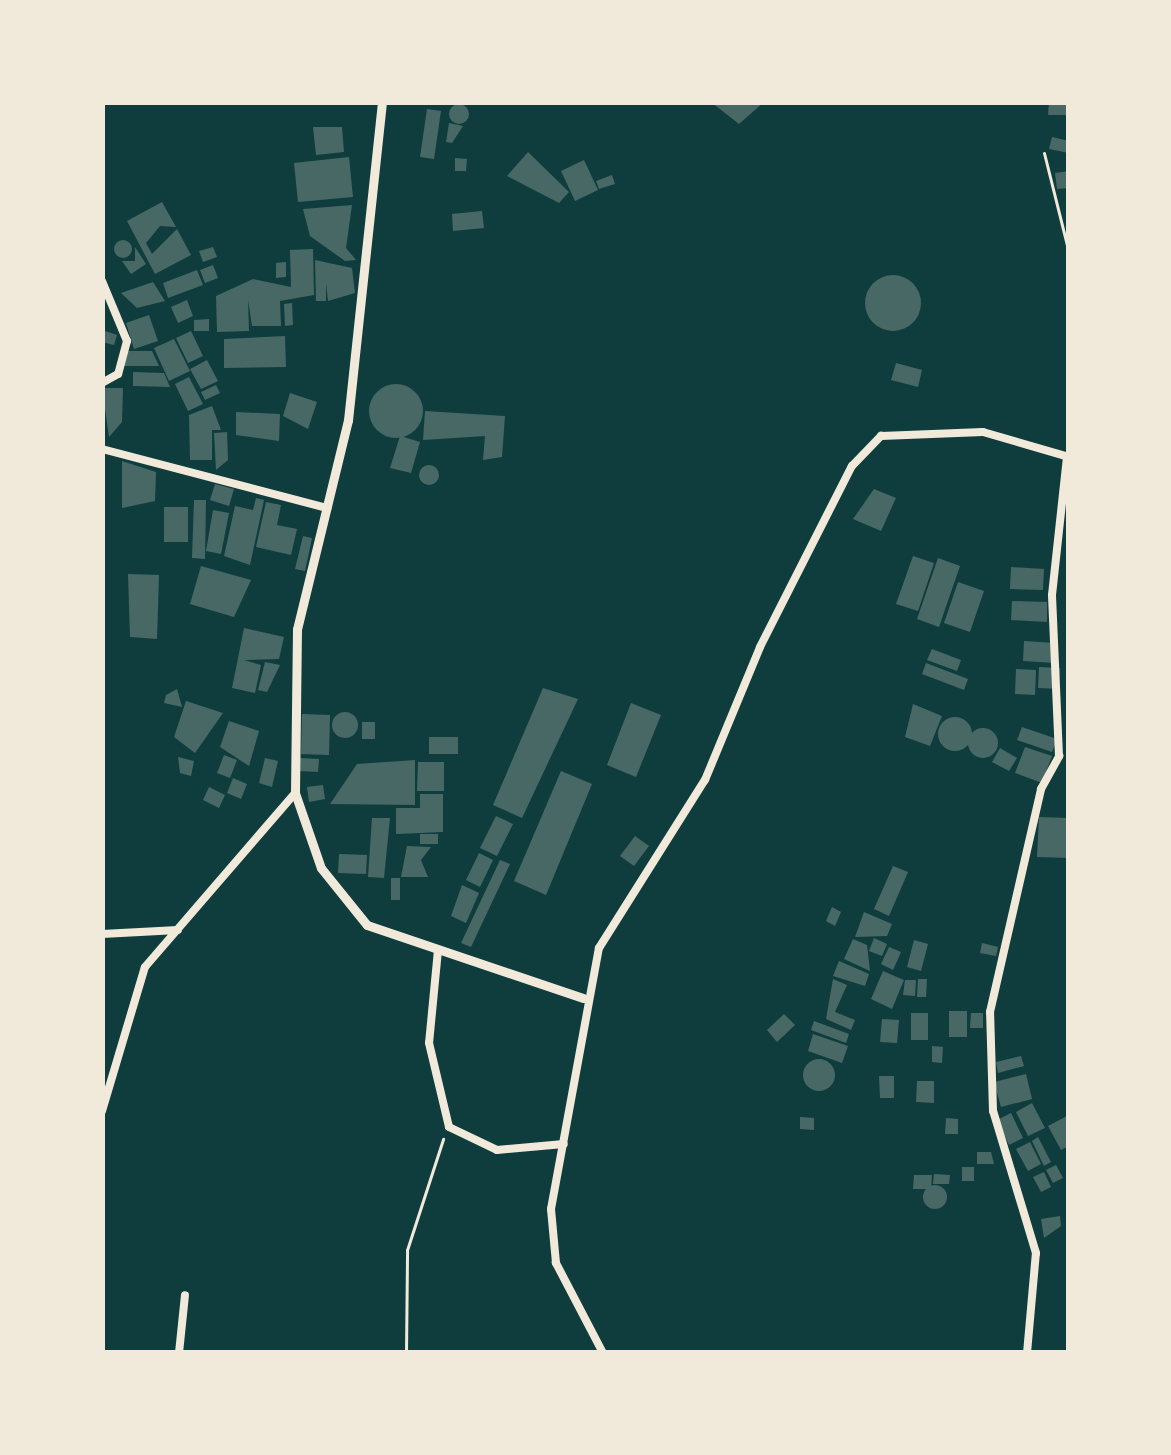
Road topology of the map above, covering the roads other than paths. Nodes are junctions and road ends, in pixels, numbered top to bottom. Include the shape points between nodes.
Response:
1 (382, 102) edge
2 (102, 280) edge
3 (102, 383) edge
4 (102, 449) edge
5 (1068, 457) edge
6 (327, 508) junction
7 (295, 793) junction
8 (178, 930) junction
9 (102, 934) edge
10 (438, 950) junction
11 (583, 998) junction
12 (102, 1111) edge
13 (564, 1144) junction
14 (184, 1294) dead end
15 (179, 1353) edge
16 (603, 1353) edge
17 (1027, 1353) edge

1 - 6 street via 348,420
2 - 3 street via 127,340 118,374
4 - 6 street
5 - 11 street via 927,430 880,436 852,466 706,780 623,906
5 - 17 street via 1052,595 1059,756 1041,789 990,1012 993,1111 1036,1253
6 - 7 street via 298,629
7 - 8 street
7 - 10 street via 343,901 367,925
8 - 9 street
8 - 12 street via 145,967
10 - 11 street
10 - 13 street via 429,1043 449,1127 497,1150
11 - 13 street
13 - 16 street via 550,1209 556,1263
14 - 15 street

